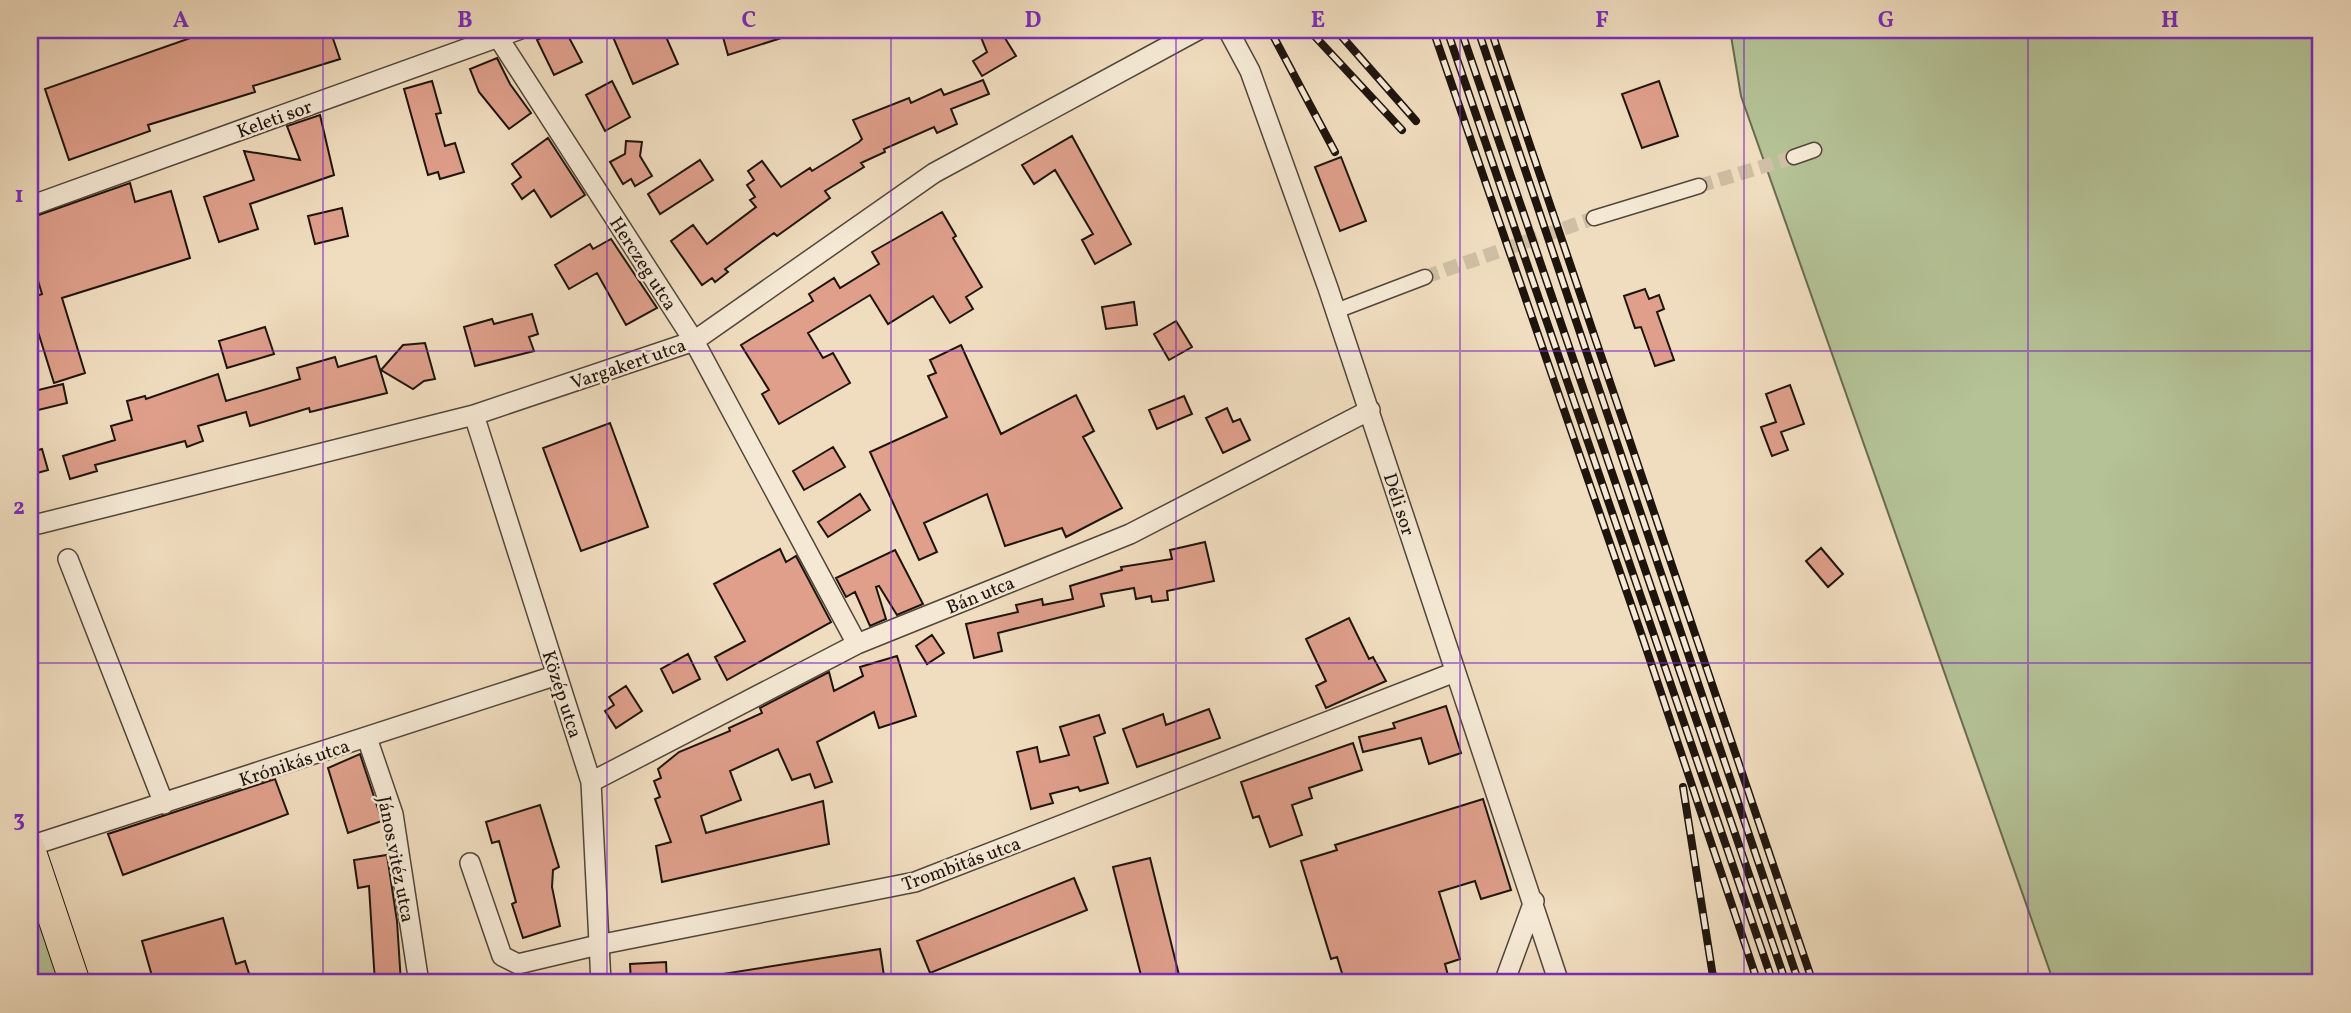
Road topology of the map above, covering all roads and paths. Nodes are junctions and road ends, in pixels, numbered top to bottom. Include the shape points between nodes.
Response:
1 (518, 30) edge
2 (1198, 30) edge
3 (1228, 30) edge
4 (498, 37) junction
5 (1814, 150) dead end
6 (1794, 158) tunnel mouth
7 (1699, 186) tunnel mouth
8 (30, 206) edge
9 (1594, 218) tunnel mouth
10 (1426, 277) tunnel mouth
11 (1336, 311) junction
12 (694, 341) junction
13 (1370, 410) junction
14 (474, 415) junction
15 (30, 526) edge
16 (68, 559) dead end
17 (857, 644) junction
18 (1455, 672) junction
19 (557, 675) junction
20 (367, 737) junction
21 (591, 782) junction
22 (164, 804) junction
23 (30, 847) edge
24 (470, 863) dead end
25 (1534, 901) junction
26 (598, 945) junction
27 (75, 983) edge
28 (419, 983) edge
29 (601, 983) edge
30 (1504, 983) edge
31 (1559, 983) edge

1 - 4 street, Keleti sor
2 - 12 street, Vargakert utca via 934,173
3 - 11 street, Déli sor via 1250,71
4 - 8 street, Keleti sor
4 - 12 street, Herczeg utca
5 - 6 street
7 - 9 street
10 - 11 street
11 - 13 street, Déli sor
12 - 14 street, Vargakert utca
12 - 17 street, Herczeg utca
13 - 17 street, Bán utca via 1130,534
13 - 18 street, Déli sor
14 - 15 street, Vargakert utca
14 - 19 street, Közép utca
16 - 22 street
17 - 21 street, Bán utca
18 - 25 street, Déli sor
18 - 26 street, Trombitás utca via 915,882
19 - 20 street, Krónikás utca
19 - 21 street, Közép utca
20 - 22 street, Krónikás utca
20 - 28 street, János vitéz utca via 393,814
21 - 26 street, Közép utca
22 - 23 street, Krónikás utca
23 - 27 main road
24 - 26 street, Trombitás utca via 502,956 518,964
25 - 30 street
25 - 31 street, Déli sor
26 - 29 street, Közép utca

